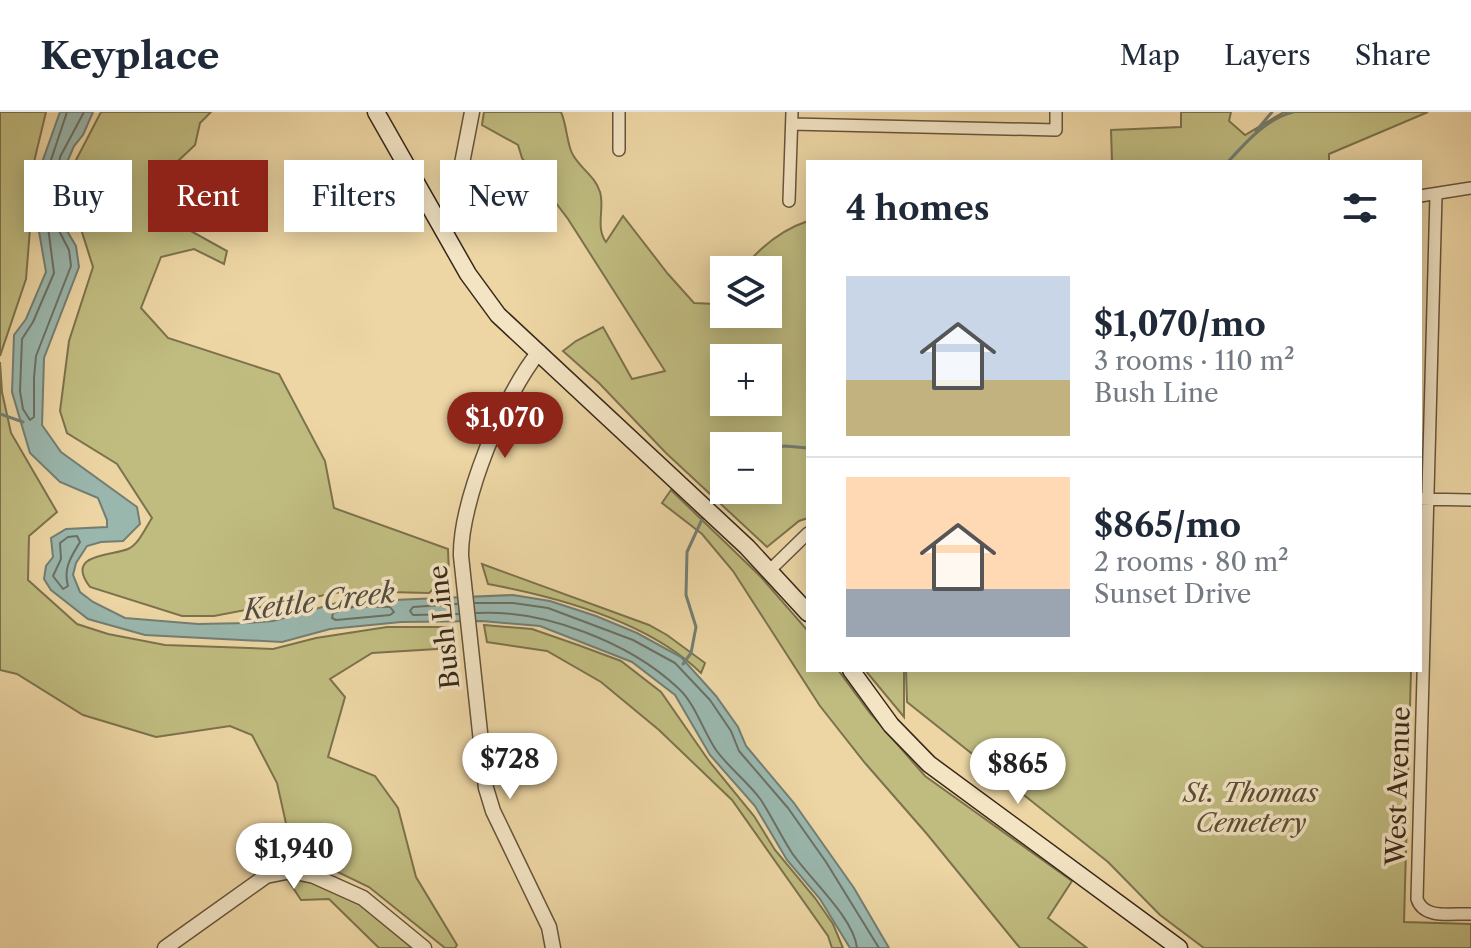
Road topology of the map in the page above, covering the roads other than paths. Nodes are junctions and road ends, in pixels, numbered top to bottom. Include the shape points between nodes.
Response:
1 (376, 112) edge
2 (472, 112) edge
3 (619, 112) edge
4 (925, 112) edge
5 (1056, 112) edge
6 (792, 118) edge
7 (924, 127) junction
8 (619, 150) dead end
9 (463, 160) edge
10 (1471, 188) edge
11 (1436, 195) junction
12 (1422, 196) edge
13 (789, 201) dead end
14 (440, 224) edge
15 (445, 232) edge
16 (539, 352) junction
17 (1425, 499) edge
18 (1471, 500) edge
19 (806, 535) edge
20 (770, 570) junction
21 (806, 611) edge
22 (1422, 649) edge
23 (852, 672) edge
24 (1422, 672) edge
25 (1471, 914) edge
26 (165, 948) edge
27 (424, 948) edge
28 (553, 948) edge
29 (1179, 948) edge

1 - 14 main road
2 - 9 street
3 - 8 street
4 - 7 street
5 - 7 street via 1056,130
6 - 7 street
6 - 13 street
10 - 11 street
11 - 12 street
11 - 17 street, West Avenue
15 - 16 main road via 488,303
16 - 20 main road
16 - 28 street, Bush Line via 508,398 474,488 462,533 461,569 489,799 549,927
17 - 18 street
17 - 22 street, West Avenue
19 - 20 street
20 - 21 main road
23 - 29 main road via 891,725 929,764
24 - 25 street, West Avenue via 1417,899 1428,913
26 - 27 street via 266,876 291,871 363,898

